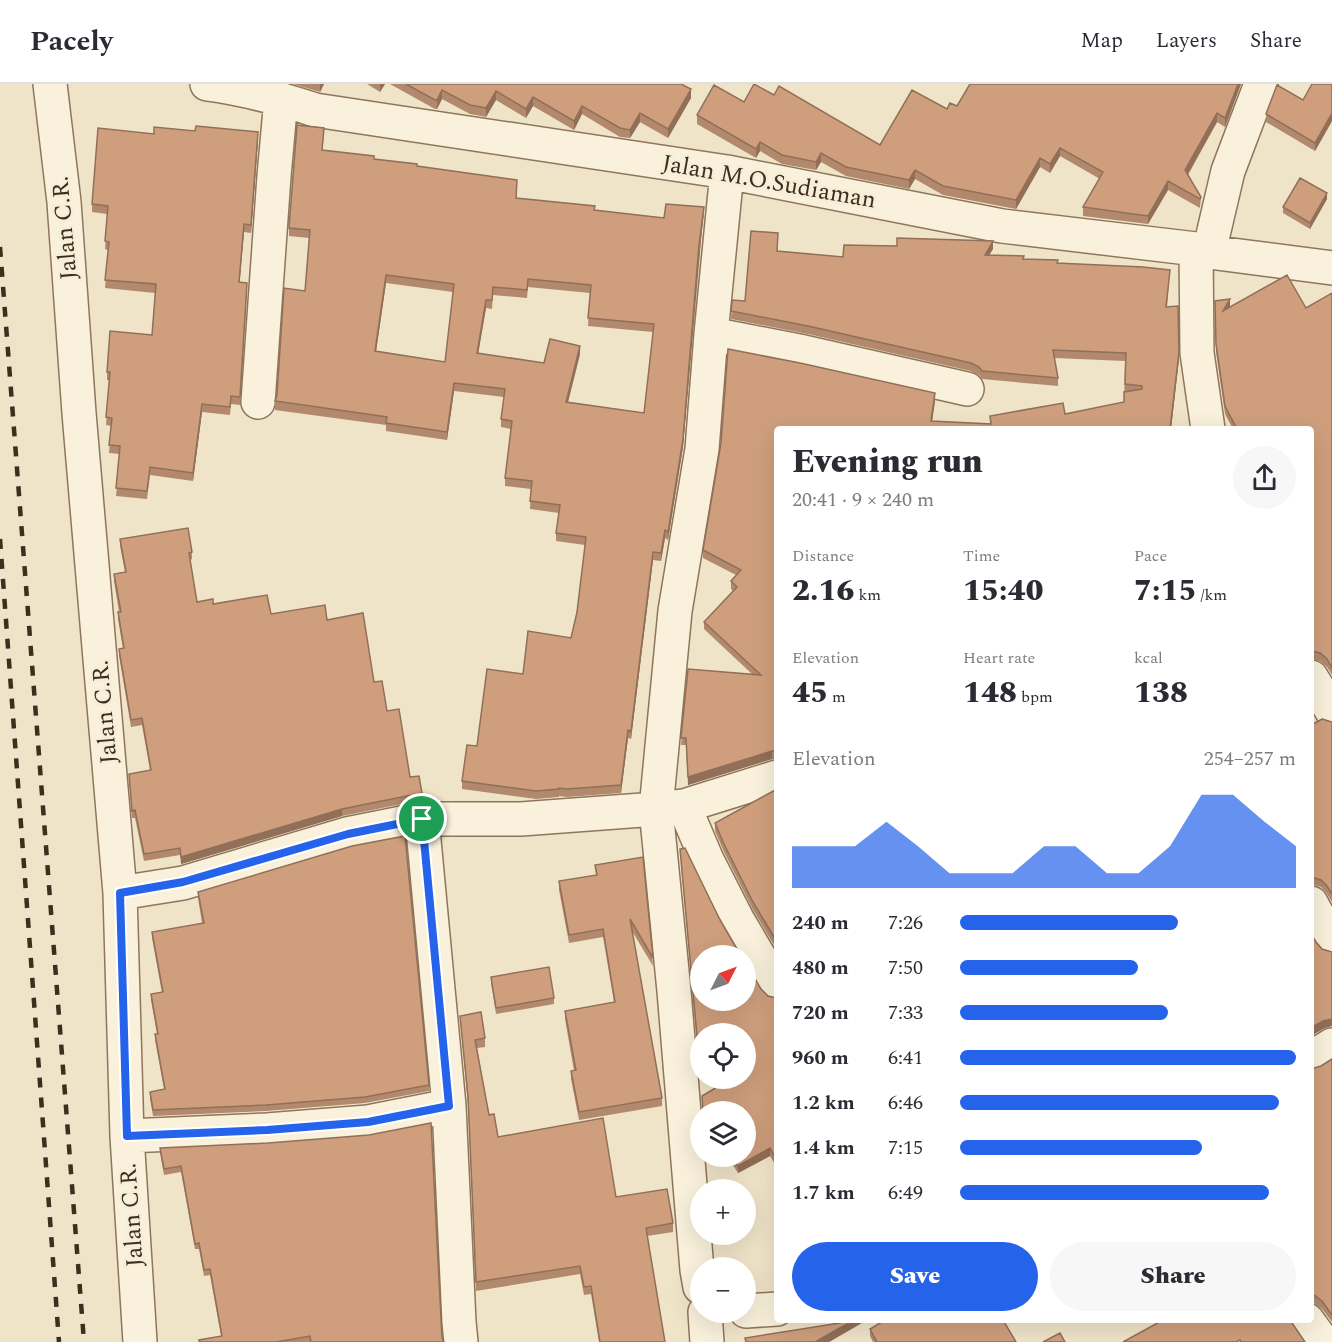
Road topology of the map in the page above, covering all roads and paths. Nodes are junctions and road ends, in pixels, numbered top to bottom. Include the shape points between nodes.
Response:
1 (50, 84) edge
2 (207, 84) edge
3 (1261, 84) edge
4 (243, 86) edge
5 (281, 99) junction
6 (727, 172) junction
7 (1202, 250) junction
8 (1332, 268) edge
9 (711, 334) junction
10 (968, 389) dead end
11 (258, 402) dead end
12 (1208, 426) edge
13 (1314, 682) edge
14 (1332, 711) edge
15 (774, 778) edge
16 (670, 807) junction
17 (422, 819) junction
18 (120, 893) junction
19 (1314, 908) edge
20 (1332, 941) edge
21 (774, 982) edge
22 (1332, 1045) edge
23 (1314, 1056) edge
24 (449, 1106) junction
25 (127, 1136) junction
26 (696, 1257) edge
27 (774, 1309) edge
28 (756, 1310) edge
29 (1309, 1323) edge
30 (140, 1342) edge
31 (461, 1342) edge
32 (1323, 1342) edge

1 - 18 street, Jalan C.R. via 64,202
2 - 4 street, Jalan M.O.Sudiaman
3 - 7 street
4 - 5 street, Jalan M.O.Sudiaman
5 - 6 street, Jalan M.O.Sudiaman via 315,110
5 - 11 street
6 - 7 street, Jalan M.O.Sudiaman via 1002,226
6 - 9 street
7 - 8 street, Jalan M.O.Sudiaman
7 - 12 street via 1197,353
9 - 10 street
9 - 16 street via 702,449 675,611
13 - 14 street
15 - 16 street
16 - 17 street via 521,819
16 - 21 street via 706,860
16 - 26 street via 674,991
17 - 18 street via 348,834 183,882
17 - 24 street
18 - 25 street, Jalan C.R.
19 - 20 street
22 - 23 street
24 - 25 street via 368,1122
24 - 31 street
25 - 30 street, Jalan C.R.
27 - 28 street
29 - 32 street

